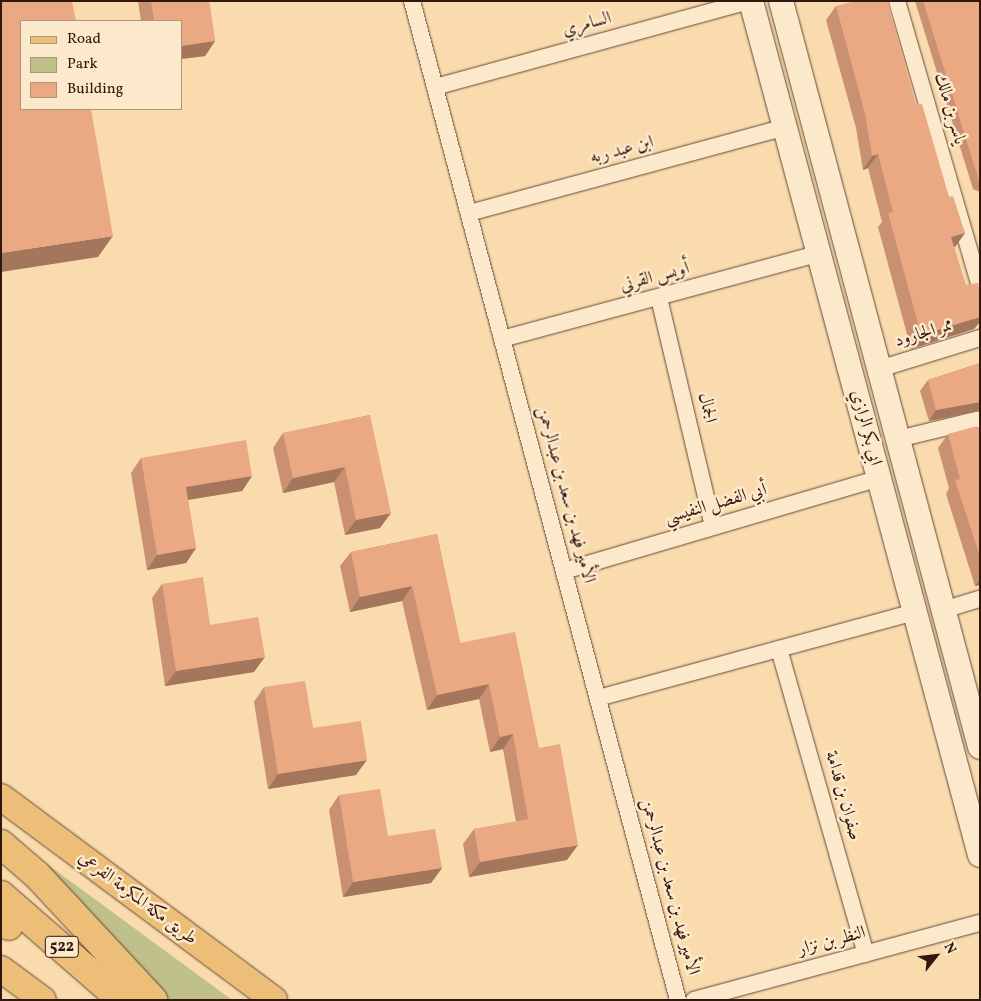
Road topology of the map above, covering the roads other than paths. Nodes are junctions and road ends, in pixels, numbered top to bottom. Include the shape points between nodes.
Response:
1 (412, 1) edge
2 (750, 1) edge
3 (897, 1) edge
4 (783, 2) edge
5 (435, 87) junction
6 (785, 127) junction
7 (469, 213) junction
8 (817, 254) junction
9 (980, 286) edge
10 (659, 298) junction
11 (980, 338) edge
12 (502, 340) junction
13 (879, 369) junction
14 (980, 418) edge
15 (898, 439) junction
16 (879, 478) junction
17 (713, 527) junction
18 (564, 571) junction
19 (980, 599) edge
20 (943, 610) junction
21 (914, 612) junction
22 (779, 649) junction
23 (598, 698) junction
24 (980, 746) edge
25 (1, 797) edge
26 (1, 844) edge
27 (980, 853) edge
28 (1, 895) edge
29 (4, 922) edge
30 (980, 923) edge
31 (866, 954) junction
32 (1, 969) edge
33 (43, 1000) edge
34 (94, 1000) edge
35 (122, 1000) edge
36 (154, 1000) edge
37 (274, 1000) edge
38 (678, 1000) edge
39 (694, 1000) edge

1 - 5 street, الأمير فهد بن سعد بن عبدالرحمن
2 - 5 street, السامري
2 - 6 street, ابي بكر الرازي
3 - 9 street, ياسر بن مالك
4 - 13 street, ابي بكر الرازي
5 - 7 street, الأمير فهد بن سعد بن عبدالرحمن
6 - 7 street, ابن عبد ربه
6 - 8 street, ابي بكر الرازي
7 - 12 street, الأمير فهد بن سعد بن عبدالرحمن
8 - 10 street, أويس القرني
8 - 16 street, ابي بكر الرازي
10 - 12 street, أويس القرني
10 - 17 street, الجمال
11 - 13 street, ممر الجارود
12 - 18 street, الأمير فهد بن سعد بن عبدالرحمن
13 - 15 street, ابي بكر الرازي
14 - 15 street
15 - 20 street, ابي بكر الرازي
16 - 17 street, أبي الفضل النفيسي
16 - 21 street, ابي بكر الرازي
17 - 18 street, أبي الفضل النفيسي
18 - 23 street, الأمير فهد بن سعد بن عبدالرحمن
19 - 20 street
20 - 24 street, ابي بكر الرازي
21 - 22 street
21 - 27 street, ابي بكر الرازي
22 - 23 street
22 - 31 street, صفوان بن قدامة
23 - 38 street, الأمير فهد بن سعد بن عبدالرحمن
25 - 37 main road, طريق مكة المكرمة الفرعي
26 - 36 highway via 37,875
28 - 35 highway, 522
29 - 34 highway, 522
30 - 31 street, النظر بن نزار
31 - 39 street, النظر بن نزار
32 - 33 main road

